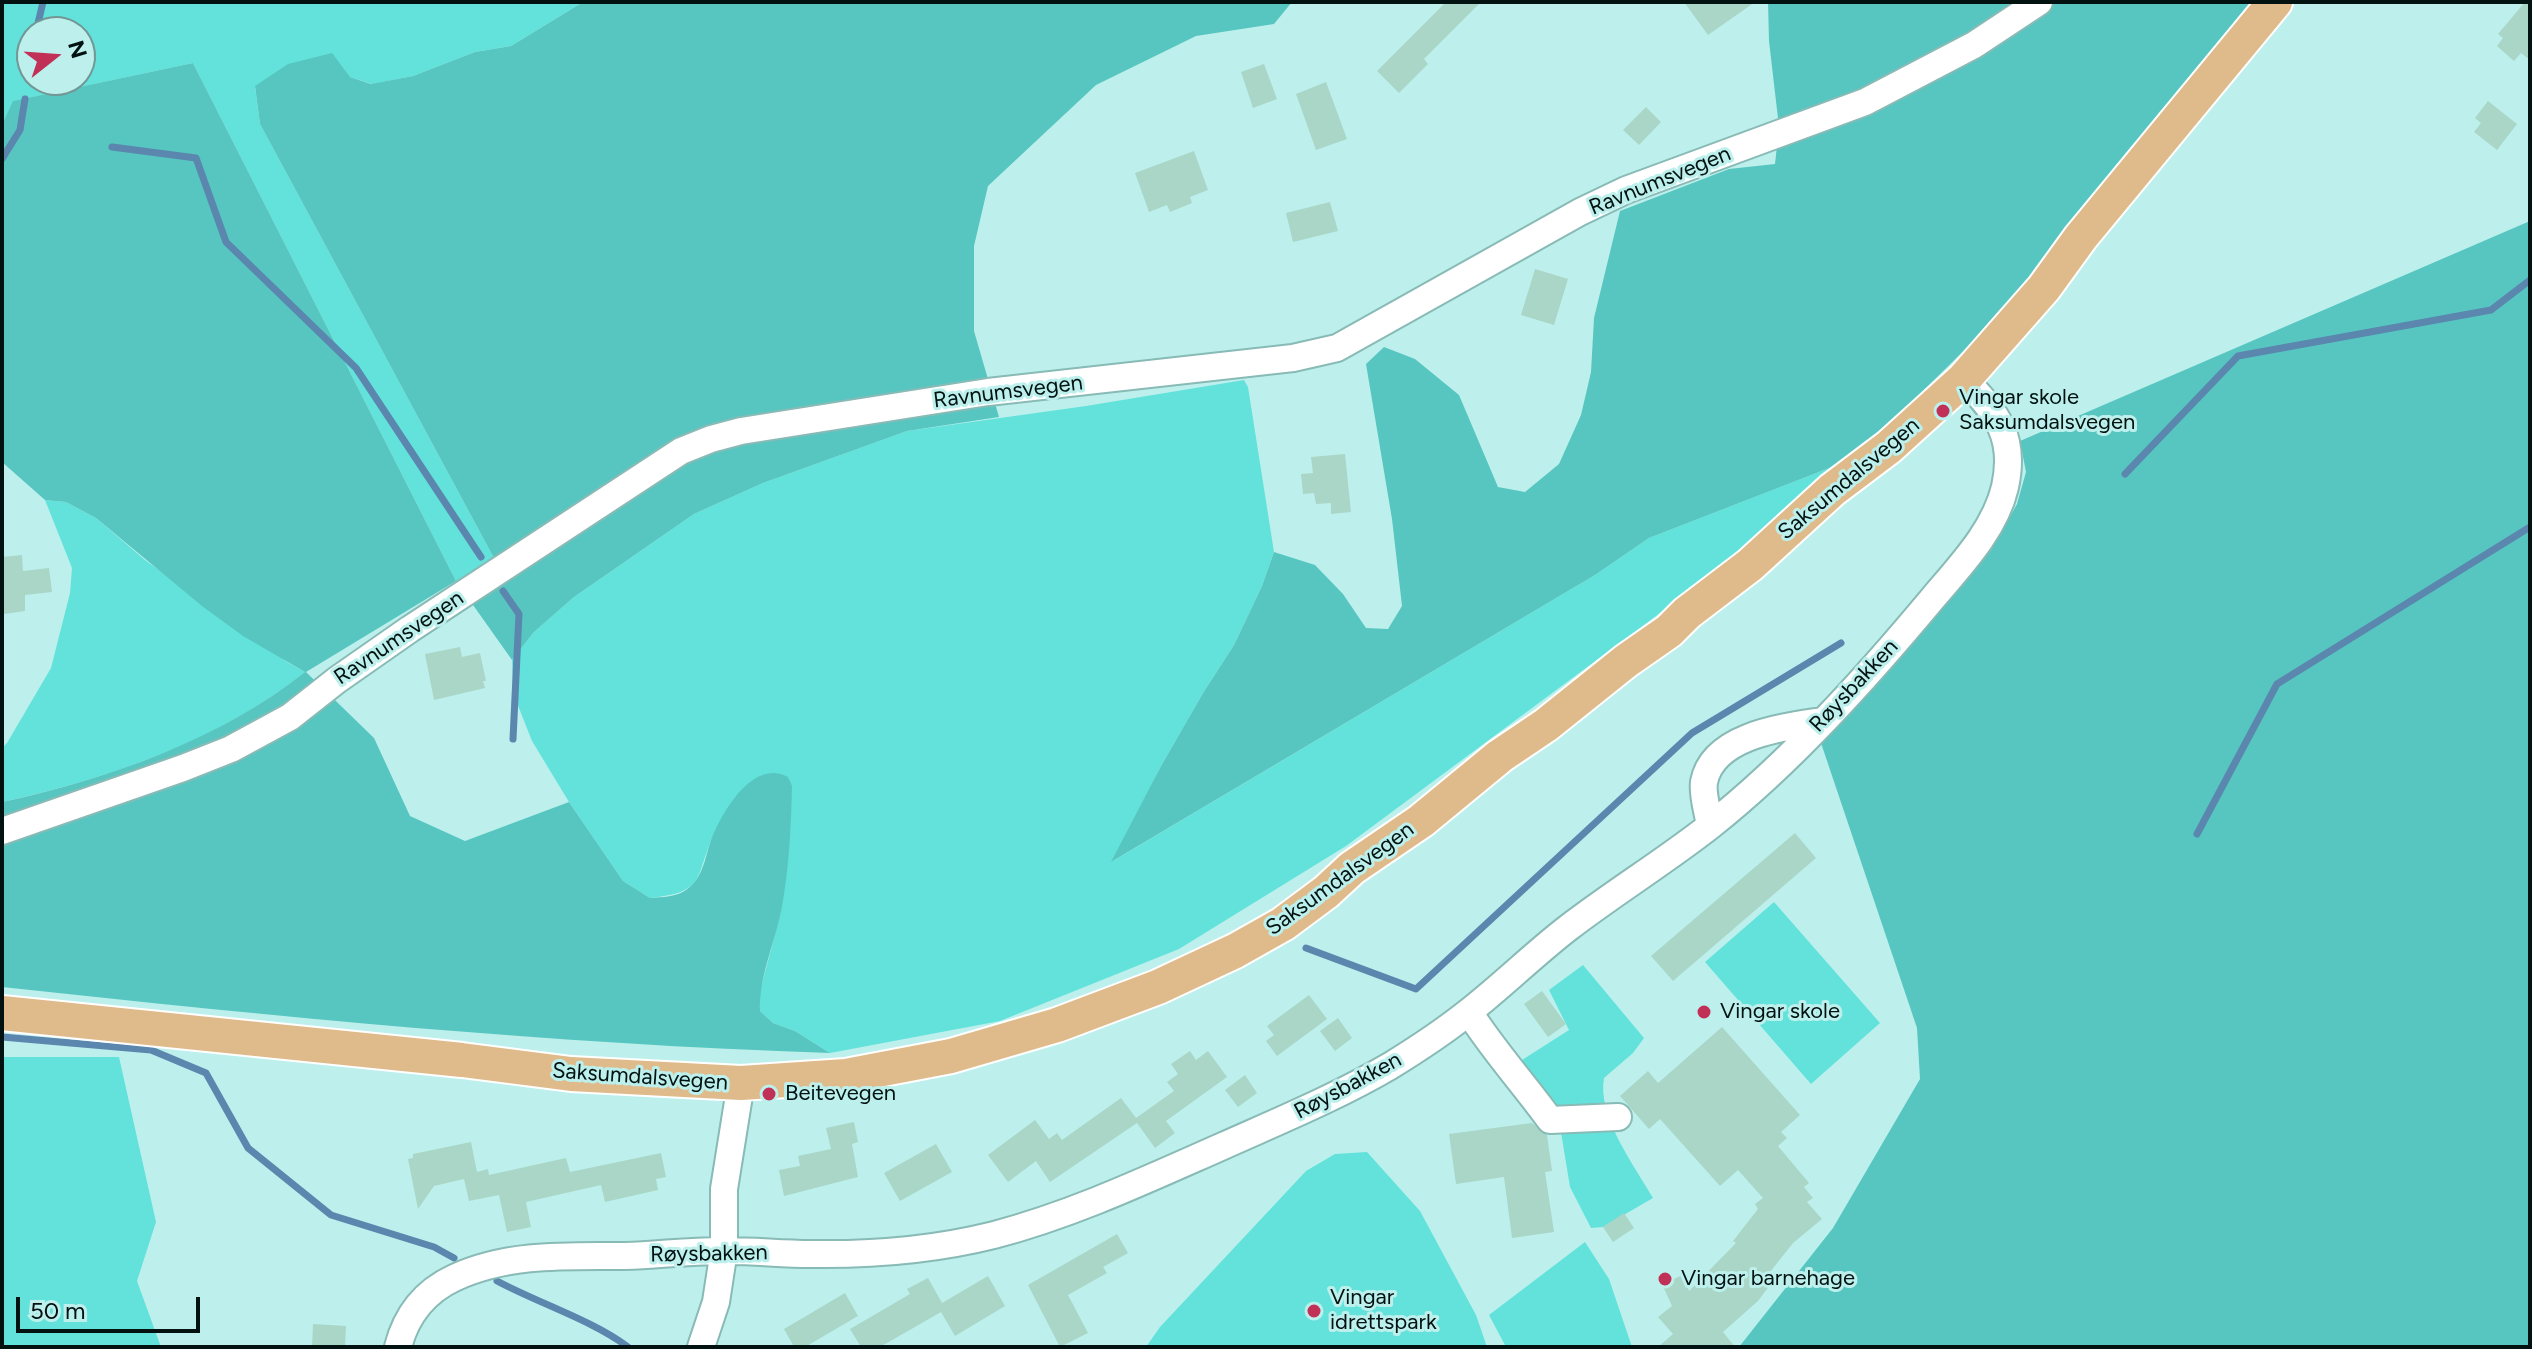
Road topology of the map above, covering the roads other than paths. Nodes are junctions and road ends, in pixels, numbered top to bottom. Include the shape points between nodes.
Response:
1 (2039, 2) edge
2 (2275, 2) edge
3 (1964, 379) junction
4 (1822, 721) junction
5 (1710, 826) junction
6 (2, 831) edge
7 (1469, 1012) junction
8 (2, 1013) edge
9 (741, 1083) junction
10 (1618, 1117) dead end
11 (724, 1250) junction
12 (398, 1347) edge
13 (701, 1347) edge

1 - 6 street, Ravnumsvegen via 1974,45 1865,102 1580,212 1337,348 1293,358 988,392 779,424 696,445 410,629 278,723 183,768
2 - 3 main road, Saksumdalsvegen
3 - 4 street, Røysbakken via 1994,411 2006,439 2004,491 1993,518 1967,558 1886,655
3 - 9 main road, Saksumdalsvegen via 1669,631 1283,924 1158,987 1004,1042 846,1076
4 - 5 street, Røysbakken
4 - 5 street via 1775,728 1724,751 1709,767 1704,785
5 - 7 street, Røysbakken via 1565,930
7 - 10 street via 1550,1120
7 - 11 street, Røysbakken via 1386,1068 1312,1107 1060,1215 933,1248 844,1254
8 - 9 main road, Saksumdalsvegen via 571,1074
9 - 11 street via 724,1189
11 - 12 street, Røysbakken via 531,1257 477,1269 439,1286 421,1301
11 - 13 street via 716,1302

